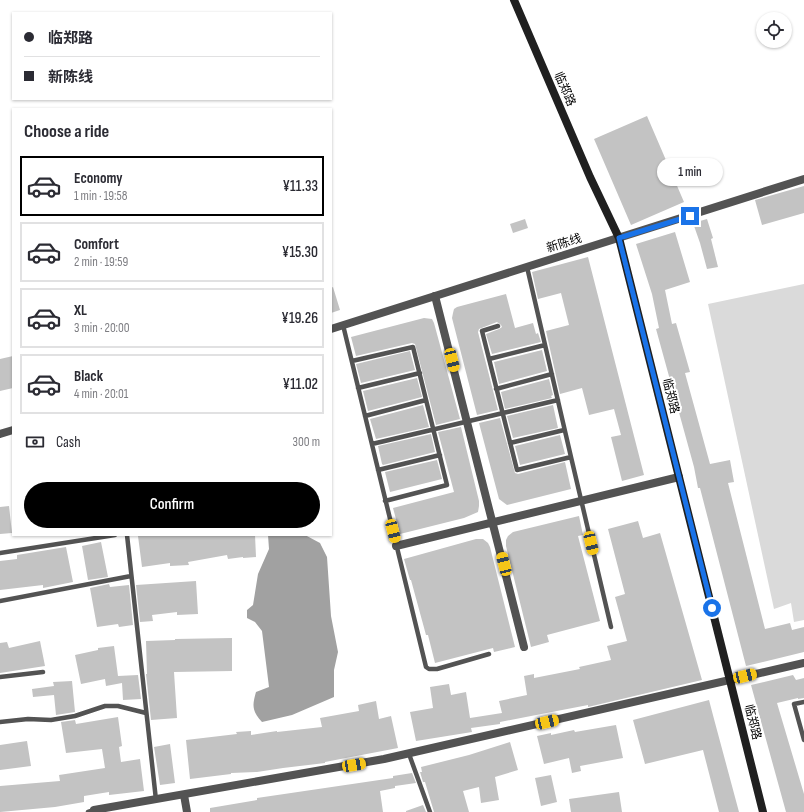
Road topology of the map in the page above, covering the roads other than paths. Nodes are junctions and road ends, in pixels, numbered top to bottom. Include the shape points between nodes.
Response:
1 (514, 0) edge
2 (804, 179) edge
3 (619, 238) junction
4 (526, 267) junction
5 (436, 296) junction
6 (343, 325) junction
7 (498, 326) dead end
8 (332, 329) edge
9 (545, 345) junction
10 (489, 359) junction
11 (352, 361) junction
12 (420, 373) junction
13 (552, 374) junction
14 (358, 388) junction
15 (496, 389) junction
16 (426, 400) junction
17 (558, 400) junction
18 (502, 413) junction
19 (365, 416) junction
20 (468, 421) junction
21 (12, 430) edge
22 (434, 430) junction
23 (564, 430) junction
24 (0, 434) edge
25 (510, 443) junction
26 (372, 444) junction
27 (440, 454) junction
28 (571, 457) junction
29 (378, 470) junction
30 (679, 477) junction
31 (386, 501) junction
32 (581, 501) junction
33 (493, 522) junction
34 (109, 536) edge
35 (127, 536) edge
36 (396, 546) junction
37 (0, 553) edge
38 (132, 576) junction
39 (0, 601) edge
40 (611, 627) dead end
41 (524, 647) dead end
42 (489, 654) dead end
43 (804, 663) edge
44 (43, 672) dead end
45 (0, 677) edge
46 (730, 680) junction
47 (804, 702) edge
48 (146, 713) junction
49 (0, 722) edge
50 (803, 732) edge
51 (804, 740) edge
52 (409, 754) junction
53 (184, 795) junction
54 (156, 800) junction
55 (91, 811) edge
56 (187, 812) edge
57 (430, 812) edge
58 (763, 812) edge

1 - 3 main road, 临郑路 via 590,178
2 - 3 street, 新陈线
3 - 4 street, 新陈线
3 - 30 main road, 临郑路
4 - 5 street, 新陈线
4 - 9 lane
5 - 6 street, 新陈线
5 - 20 street
6 - 8 street, 新陈线
6 - 11 lane
7 - 10 lane via 482,330
9 - 10 lane
9 - 13 lane
10 - 15 lane
11 - 12 lane via 413,347
11 - 14 lane
12 - 14 lane
12 - 16 lane
13 - 15 lane
13 - 17 lane
14 - 19 lane
15 - 18 lane
16 - 19 lane
16 - 22 lane
17 - 18 lane
17 - 23 lane
18 - 20 lane
18 - 25 lane
19 - 26 lane
20 - 22 lane
20 - 33 street
21 - 24 street
22 - 26 lane
22 - 27 lane
23 - 25 lane
23 - 28 lane
25 - 28 lane via 516,470
26 - 29 lane
27 - 29 lane
27 - 31 lane via 447,485
28 - 32 lane
29 - 31 lane
30 - 32 street
30 - 46 main road, 临郑路
31 - 36 lane
32 - 33 street
32 - 40 lane
33 - 36 street
33 - 41 street
34 - 37 lane
35 - 38 lane
36 - 42 lane via 426,667 437,669
38 - 39 lane
38 - 48 lane
43 - 46 street
44 - 45 lane
46 - 52 street
46 - 58 main road, 临郑路
47 - 50 lane via 794,704
48 - 49 lane via 118,706 105,706 75,716 51,720
48 - 54 lane
50 - 51 lane
52 - 53 street
52 - 57 lane
53 - 54 street
53 - 56 street
54 - 55 street

